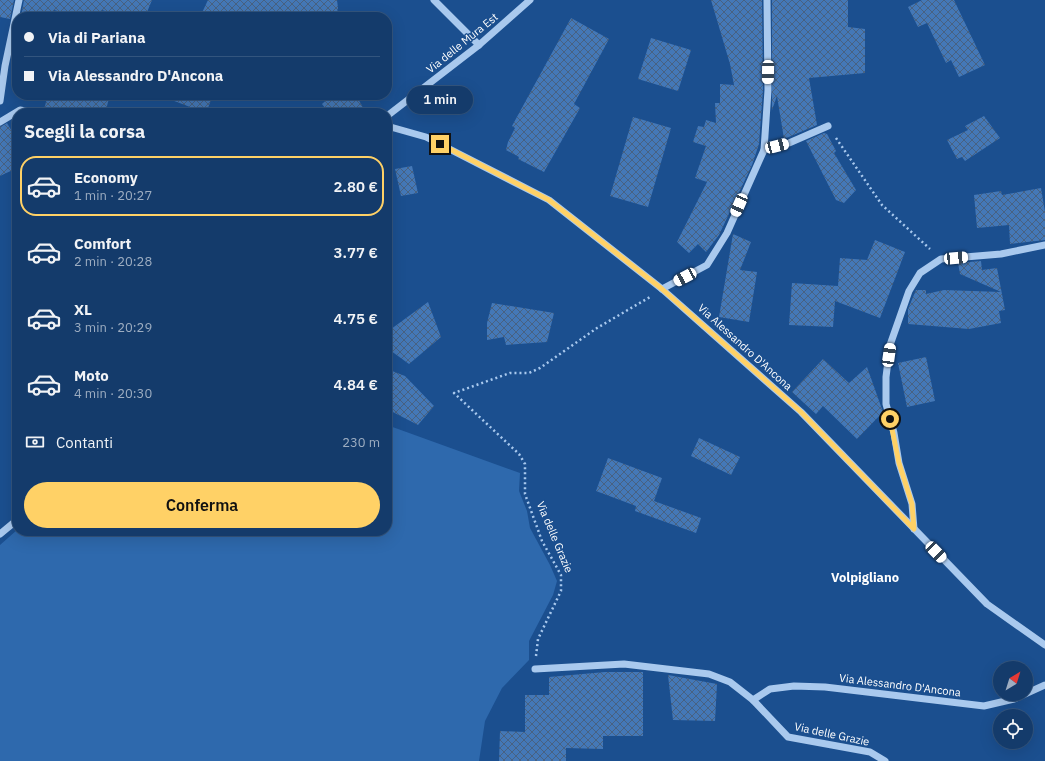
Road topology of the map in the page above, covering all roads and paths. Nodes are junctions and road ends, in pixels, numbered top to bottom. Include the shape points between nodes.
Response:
1 (20, 0) edge
2 (434, 0) edge
3 (530, 0) edge
4 (767, 0) edge
5 (17, 12) edge
6 (12, 33) edge
7 (479, 45) junction
8 (0, 101) edge
9 (392, 112) edge
10 (12, 115) edge
11 (0, 117) edge
12 (0, 122) edge
13 (828, 126) joint
14 (392, 127) edge
15 (764, 150) junction
16 (1045, 245) edge
17 (941, 259) junction
18 (662, 289) junction
19 (12, 524) edge
20 (914, 529) junction
21 (0, 534) edge
22 (1045, 645) edge
23 (535, 669) joint
24 (1045, 685) edge
25 (752, 700) junction
26 (885, 761) edge

1 - 5 street
2 - 7 street
3 - 7 street, Via delle Mura Est
4 - 15 street via 768,90
6 - 8 street via 4,66
7 - 9 street, Via delle Mura Est
10 - 12 street
11 - 12 street
13 - 15 street via 789,143
13 - 17 path via 882,205
14 - 18 street, Via Alessandro D'Ancona via 426,137 549,200
15 - 18 street via 727,233 707,265
16 - 17 street via 1001,254
17 - 20 street via 920,274 909,291 890,345 886,377 886,404 899,463 912,504
18 - 20 street, Via Alessandro D'Ancona via 801,412
18 - 23 path, Via delle Grazie via 641,304 597,328 540,368 529,373 510,374 454,393 519,454 525,464 525,494 542,540 561,575 560,591 538,639
19 - 21 street
20 - 22 street, Via Alessandro D'Ancona via 987,604
23 - 25 street, Via delle Grazie via 624,664 709,674 730,682
24 - 25 street, Via Alessandro D'Ancona via 1014,699 984,706 826,687 794,686 770,690
25 - 26 street, Via delle Grazie via 788,737 870,752

